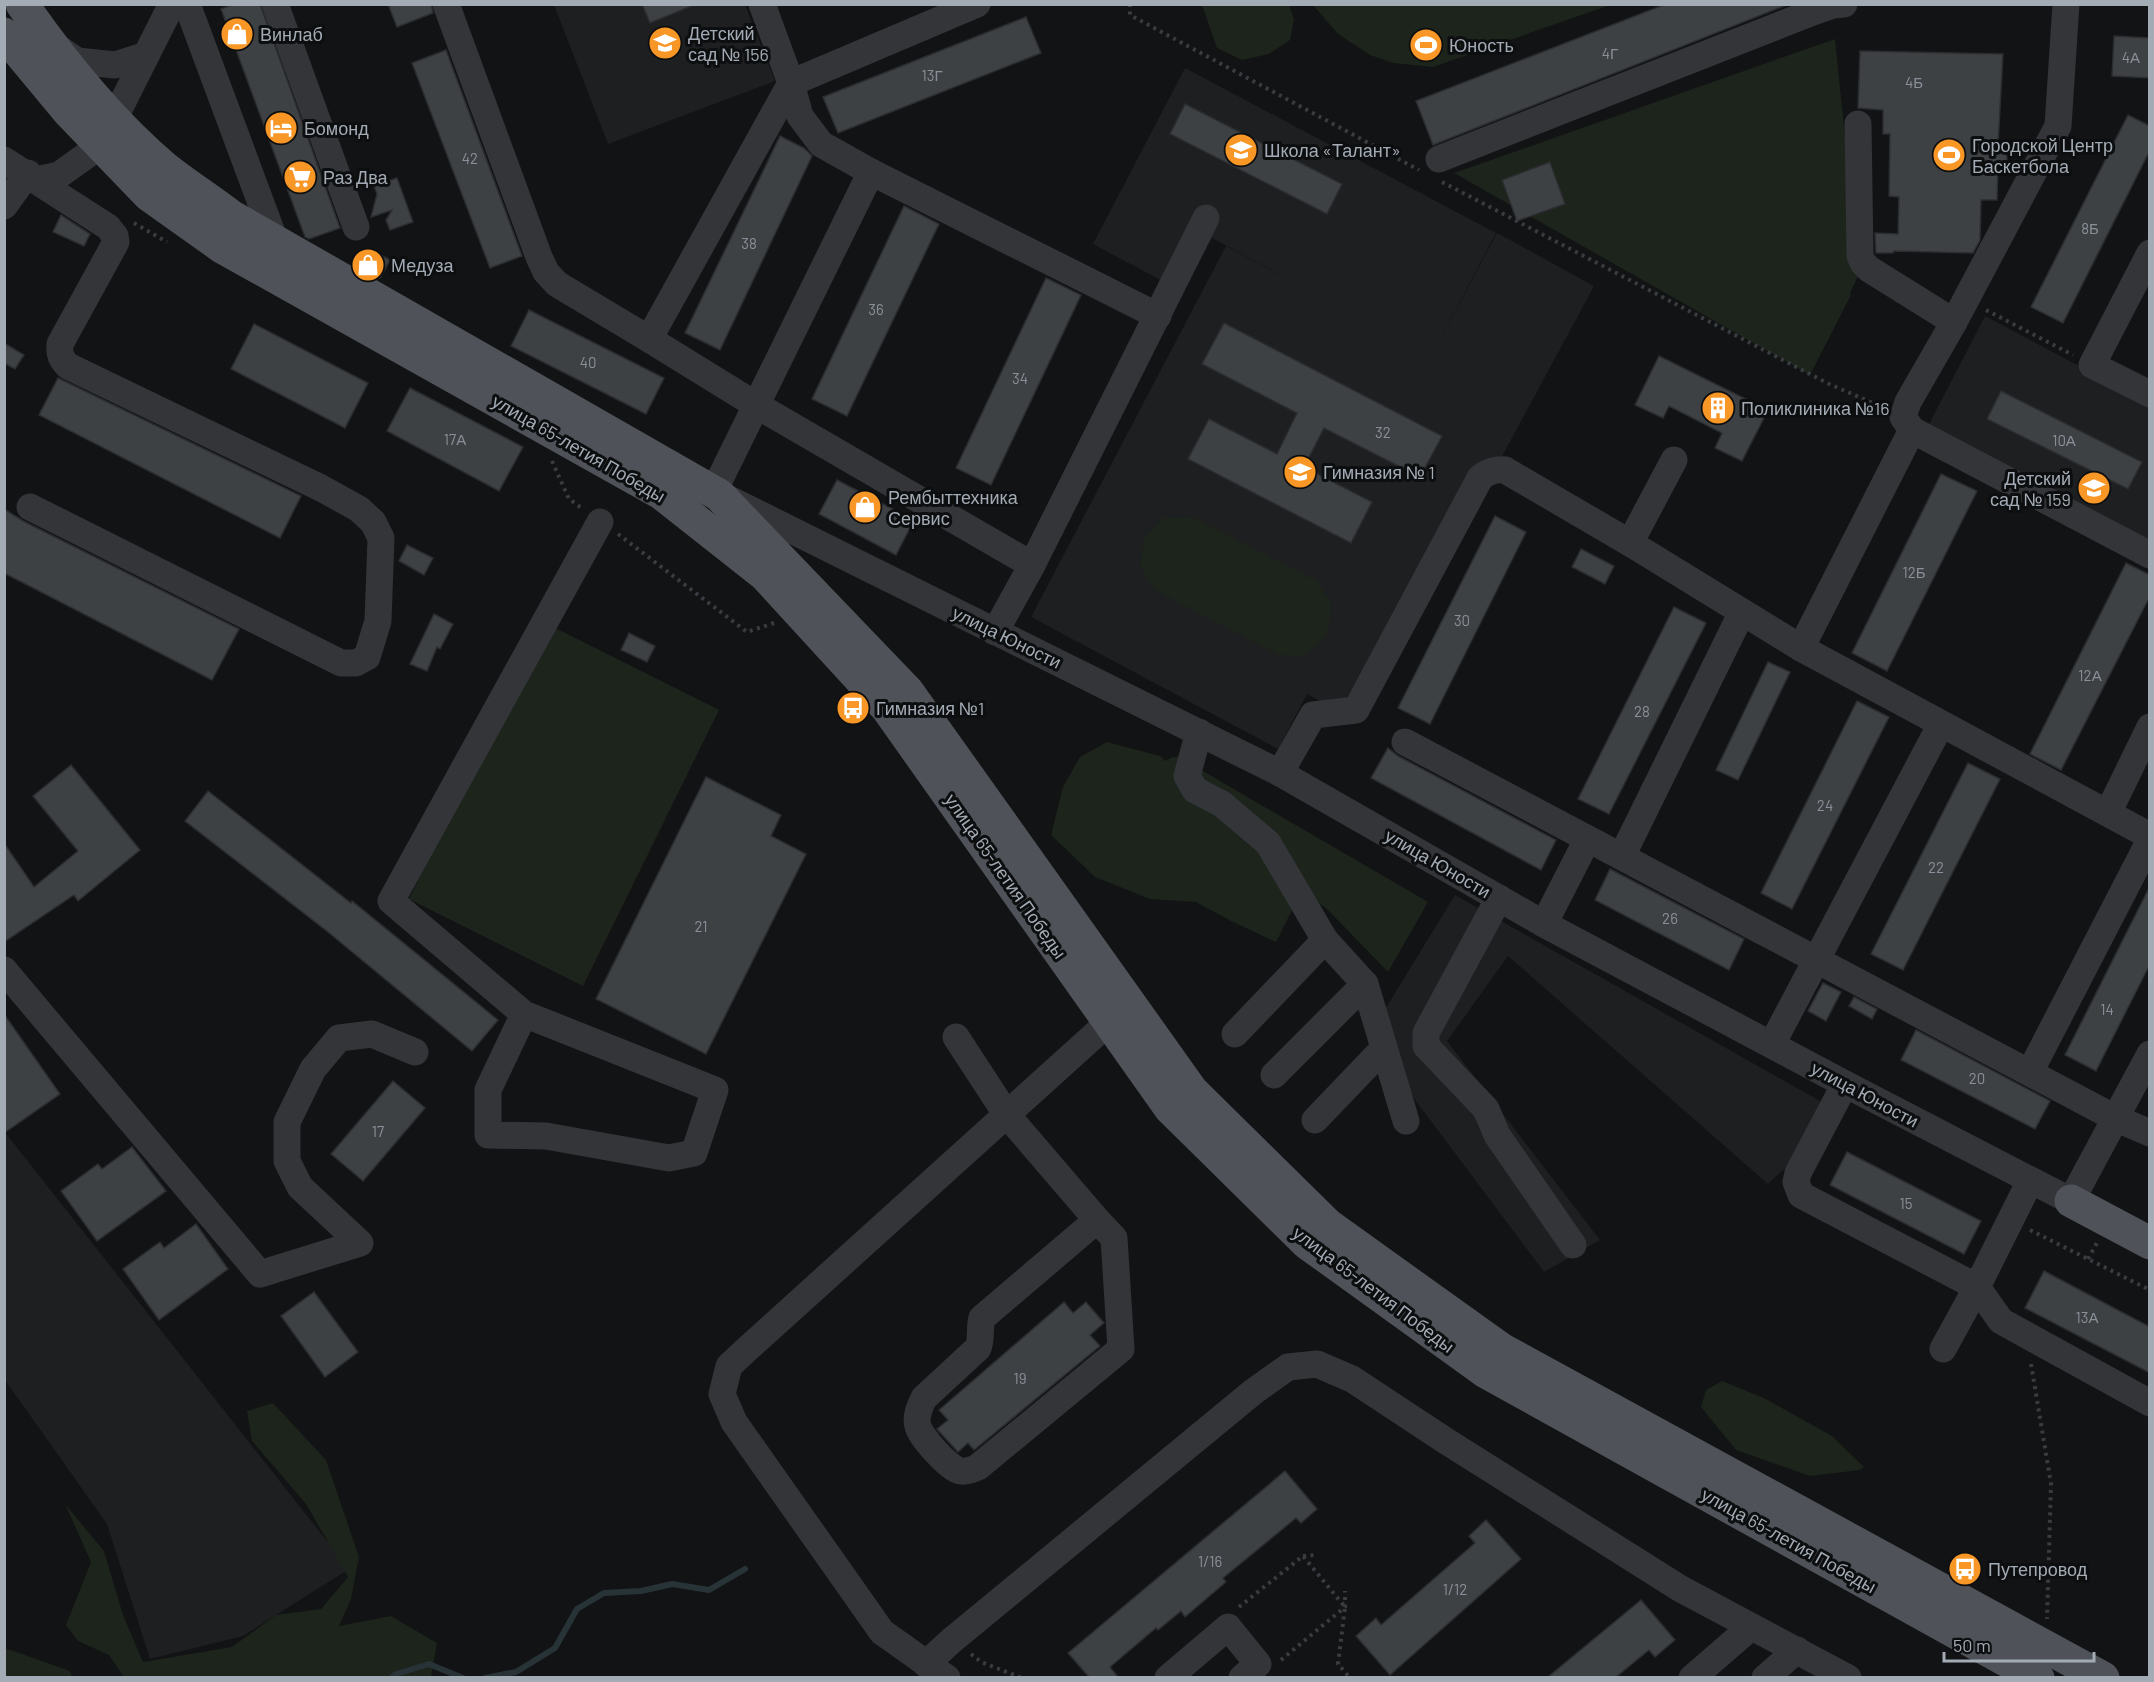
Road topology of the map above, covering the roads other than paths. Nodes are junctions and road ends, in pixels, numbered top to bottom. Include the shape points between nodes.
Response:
1 (22, 4) edge
2 (172, 4) edge
3 (187, 4) edge
4 (275, 4) edge
5 (447, 4) edge
6 (762, 4) edge
7 (977, 4) edge
8 (1844, 4) edge
9 (2066, 4) edge
10 (5, 35) edge
11 (46, 39) junction
12 (146, 55) junction
13 (791, 83) junction
14 (1858, 124) dead end
15 (108, 132) junction
16 (4, 160) edge
17 (1434, 170) road end
18 (871, 172) junction
19 (32, 176) junction
20 (4, 206) edge
21 (1206, 218) dead end
22 (356, 227) dead end
23 (276, 241) junction
24 (2150, 253) edge
25 (1960, 311) junction
26 (1158, 315) junction
27 (649, 339) junction
28 (2150, 394) edge
29 (756, 405) junction
30 (1907, 424) junction
31 (1674, 460) dead end
32 (717, 493) junction
33 (30, 507) dead end
34 (600, 522) road end
35 (1630, 543) junction
36 (2150, 555) edge
37 (1032, 565) junction
38 (1742, 612) junction
39 (994, 632) junction
40 (1801, 648) junction
41 (1941, 724) junction
42 (2150, 727) edge
43 (1199, 732) junction
44 (1405, 742) dead end
45 (1280, 773) junction
46 (2108, 813) junction
47 (2150, 838) edge
48 (1587, 840) junction
49 (1622, 856) junction
50 (1499, 898) junction
51 (1544, 924) junction
52 (1324, 940) junction
53 (1816, 958) junction
54 (4, 970) edge
55 (1365, 984) junction
56 (524, 1014) junction
57 (1109, 1022) junction
58 (1235, 1034) dead end
59 (956, 1038) dead end
60 (1772, 1044) junction
61 (1384, 1048) junction
62 (416, 1052) dead end
63 (2150, 1053) edge
64 (2030, 1072) junction
65 (1274, 1075) dead end
66 (1845, 1084) junction
67 (1007, 1115) junction
68 (2115, 1118) junction
69 (1315, 1120) dead end
70 (1406, 1121) dead end
71 (2150, 1133) edge
72 (2030, 1181) junction
73 (2071, 1201) junction
74 (1097, 1220) junction
75 (2150, 1243) edge
76 (1573, 1245) dead end
77 (1977, 1287) junction
78 (1943, 1349) dead end
79 (2150, 1403) edge
80 (1750, 1627) junction
81 (1797, 1650) junction
82 (936, 1671) edge
83 (1168, 1677) edge
84 (1242, 1677) edge
85 (1692, 1677) edge
86 (1765, 1677) edge
87 (1848, 1677) edge
88 (2038, 1677) edge
89 (2103, 1677) edge

1 - 11 main road
2 - 12 street
3 - 23 street
4 - 22 street
5 - 27 street via 546,272 557,284
6 - 13 street
7 - 13 street
8 - 17 street via 1813,12
9 - 25 street via 2058,126
10 - 15 main road, улица 65-летия Победы via 68,111
11 - 12 street via 77,61 115,65
11 - 15 main road
12 - 15 street
13 - 18 street via 801,116 821,144
13 - 27 street
14 - 25 street via 1863,263
15 - 19 street via 59,175
15 - 23 main road, улица 65-летия Победы via 164,166 231,216
15 - 57 main road, улица 65-летия Победы via 149,195 222,247 661,493 765,575 888,708
16 - 19 street
18 - 26 street
18 - 29 street
19 - 20 street
19 - 33 street via 108,227 115,236 116,242 60,344 59,352 68,366 321,488 359,509 373,522 381,538 378,621 367,657 356,663 341,663
21 - 26 street
23 - 32 main road, улица 65-летия Победы
24 - 28 street via 2092,365
25 - 30 street via 1908,402
26 - 37 street
27 - 29 street
29 - 32 street
29 - 37 street
30 - 36 street
30 - 40 street
31 - 35 street
32 - 39 street, улица Юности
32 - 89 main road, улица 65-летия Победы via 908,692 1192,1091 1328,1225 1501,1349
34 - 56 street via 391,901
35 - 38 street
35 - 45 street via 1505,470 1485,473 1356,710 1313,716
37 - 39 street
38 - 40 street
38 - 49 street
39 - 43 street, улица Юности
40 - 41 street
41 - 46 street
41 - 53 street
42 - 46 street
43 - 45 street, улица Юности
43 - 52 street via 1187,776 1195,790 1222,804 1268,843
44 - 48 street
45 - 50 street, улица Юности
46 - 47 street
47 - 64 street
48 - 49 street
48 - 51 street
49 - 53 street
50 - 51 street, улица Юности
50 - 76 street via 1426,1033 1426,1046 1486,1109 1497,1134
51 - 60 street, улица Юности
52 - 55 street
52 - 58 street
53 - 60 street
53 - 64 street
54 - 62 street via 260,1274 360,1243 300,1187 287,1161 287,1122 313,1069 339,1038 372,1034
55 - 61 street
55 - 65 street
56 - 56 street via 488,1090 488,1135 546,1136 669,1158 694,1153 715,1090
57 - 67 street
57 - 88 main road, улица 65-летия Победы via 1170,1108 1307,1243 1486,1372
59 - 67 street
60 - 66 street, улица Юности
61 - 69 street
61 - 70 street
63 - 68 street
64 - 68 street
66 - 72 street, улица Юности
66 - 77 street via 1798,1173 1796,1182 1801,1195
67 - 74 street
67 - 82 street via 737,1358 729,1366 722,1394 734,1422 882,1632
68 - 71 street
68 - 73 street
72 - 73 street, улица Юности
72 - 77 street
73 - 75 main road, улица Юности
74 - 74 street via 1114,1238 1121,1349 978,1467 968,1472 951,1468 917,1425 924,1398 978,1348 982,1318
77 - 78 street
77 - 79 street via 2001,1321
80 - 81 street
80 - 82 street via 1681,1590 1352,1379 1317,1364 1288,1367 1254,1392 951,1641
80 - 85 street
81 - 86 street
81 - 87 street
83 - 84 street via 1228,1627 1258,1664

